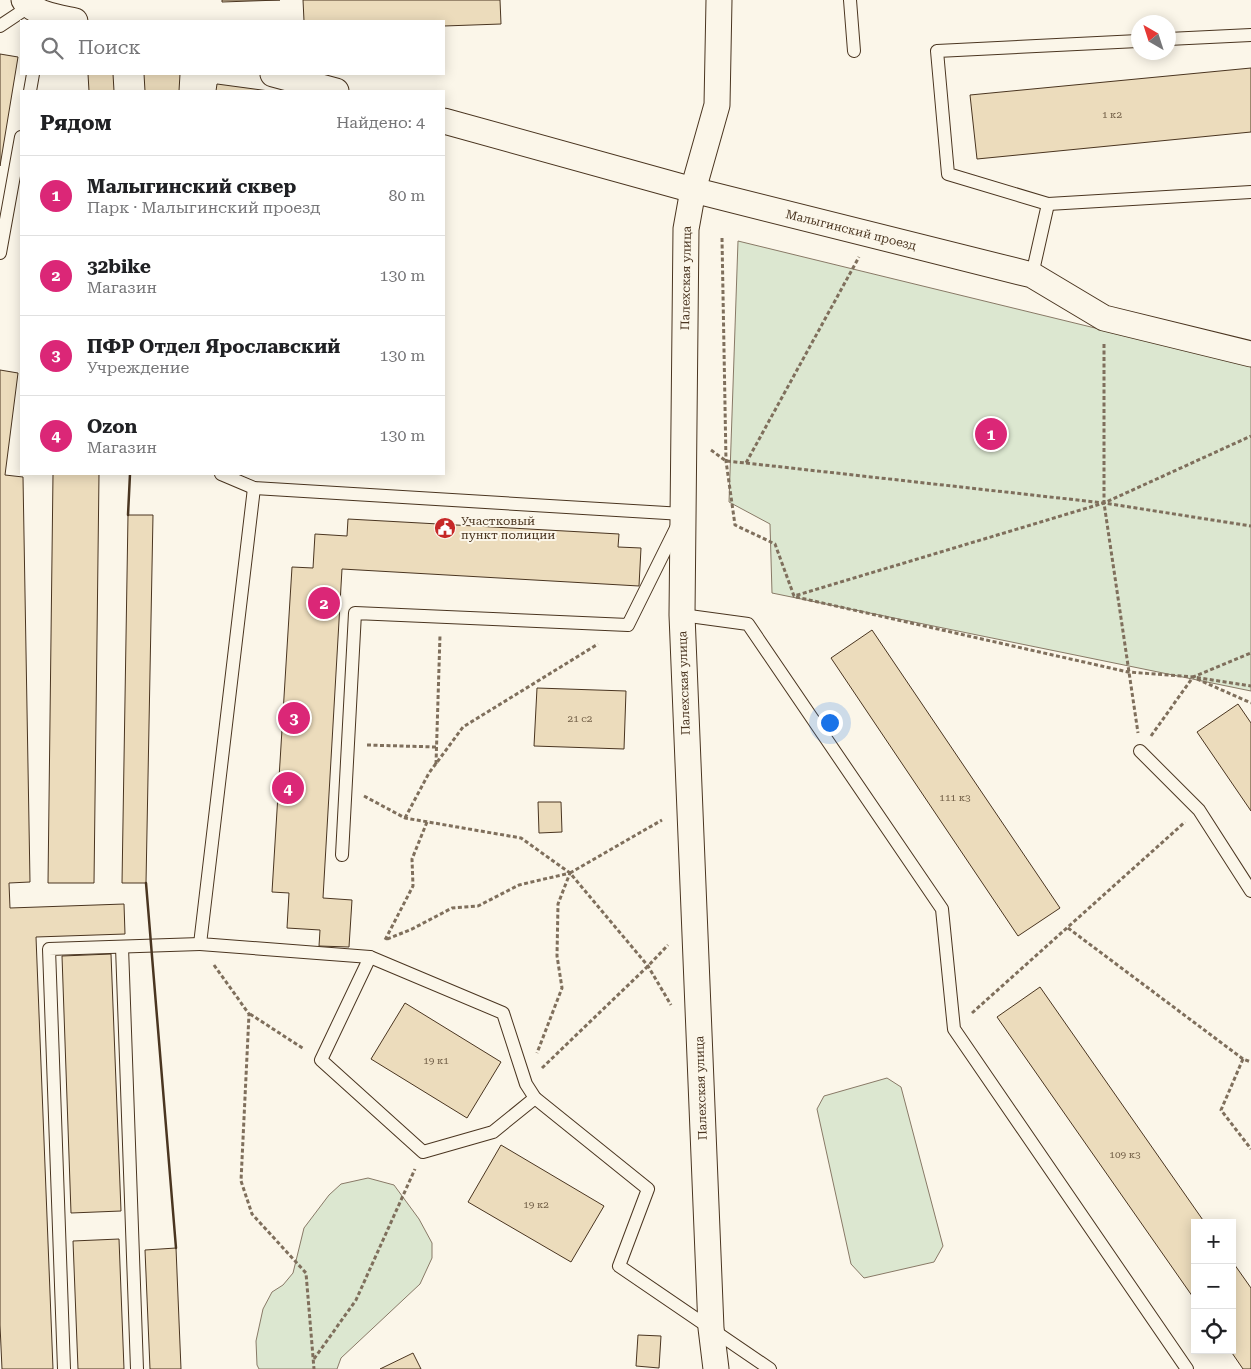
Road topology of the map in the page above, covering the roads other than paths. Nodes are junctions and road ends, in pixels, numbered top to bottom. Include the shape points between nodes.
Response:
1 (719, 0) edge
2 (850, 0) edge
3 (35, 10) edge
4 (71, 20) edge
5 (0, 26) edge
6 (1251, 35) edge
7 (1176, 39) edge
8 (1131, 40) edge
9 (854, 51) dead end
10 (33, 75) edge
11 (277, 75) edge
12 (30, 90) edge
13 (332, 90) edge
14 (445, 121) edge
15 (20, 143) edge
16 (693, 190) junction
17 (1251, 192) edge
18 (1048, 204) junction
19 (0, 253) edge
20 (1032, 275) junction
21 (1251, 354) edge
22 (223, 475) edge
23 (254, 488) junction
24 (683, 514) junction
25 (682, 615) junction
26 (1140, 751) road end
27 (342, 854) dead end
28 (1251, 891) edge
29 (200, 944) junction
30 (122, 947) junction
31 (370, 957) junction
32 (535, 1098) junction
33 (711, 1328) junction
34 (64, 1369) edge
35 (137, 1369) edge
36 (716, 1369) edge
37 (770, 1369) edge
38 (1187, 1369) edge

1 - 16 street, Палехская улица via 717,105
2 - 9 lane
3 - 4 street
3 - 5 lane
6 - 7 lane
8 - 18 lane via 937,51 948,174
10 - 12 lane
11 - 13 street
14 - 16 street, Малыгинский проезд
15 - 19 lane
16 - 20 street, Малыгинский проезд
16 - 24 street, Палехская улица via 686,229
17 - 18 lane
18 - 20 lane
20 - 21 street, Малыгинский проезд via 1104,318
22 - 23 lane
23 - 24 lane
23 - 29 lane
24 - 25 street, Палехская улица
24 - 27 lane via 628,625 355,613
25 - 33 street, Палехская улица
25 - 38 lane via 748,624 942,909 954,1029
26 - 28 lane via 1199,810
29 - 30 lane
29 - 31 lane
30 - 34 lane via 49,949
30 - 35 lane
31 - 32 lane via 503,1013 526,1084
31 - 32 lane via 321,1060 423,1152 493,1132
32 - 33 lane via 648,1189 619,1266
33 - 36 street, Палехская улица
33 - 37 lane

